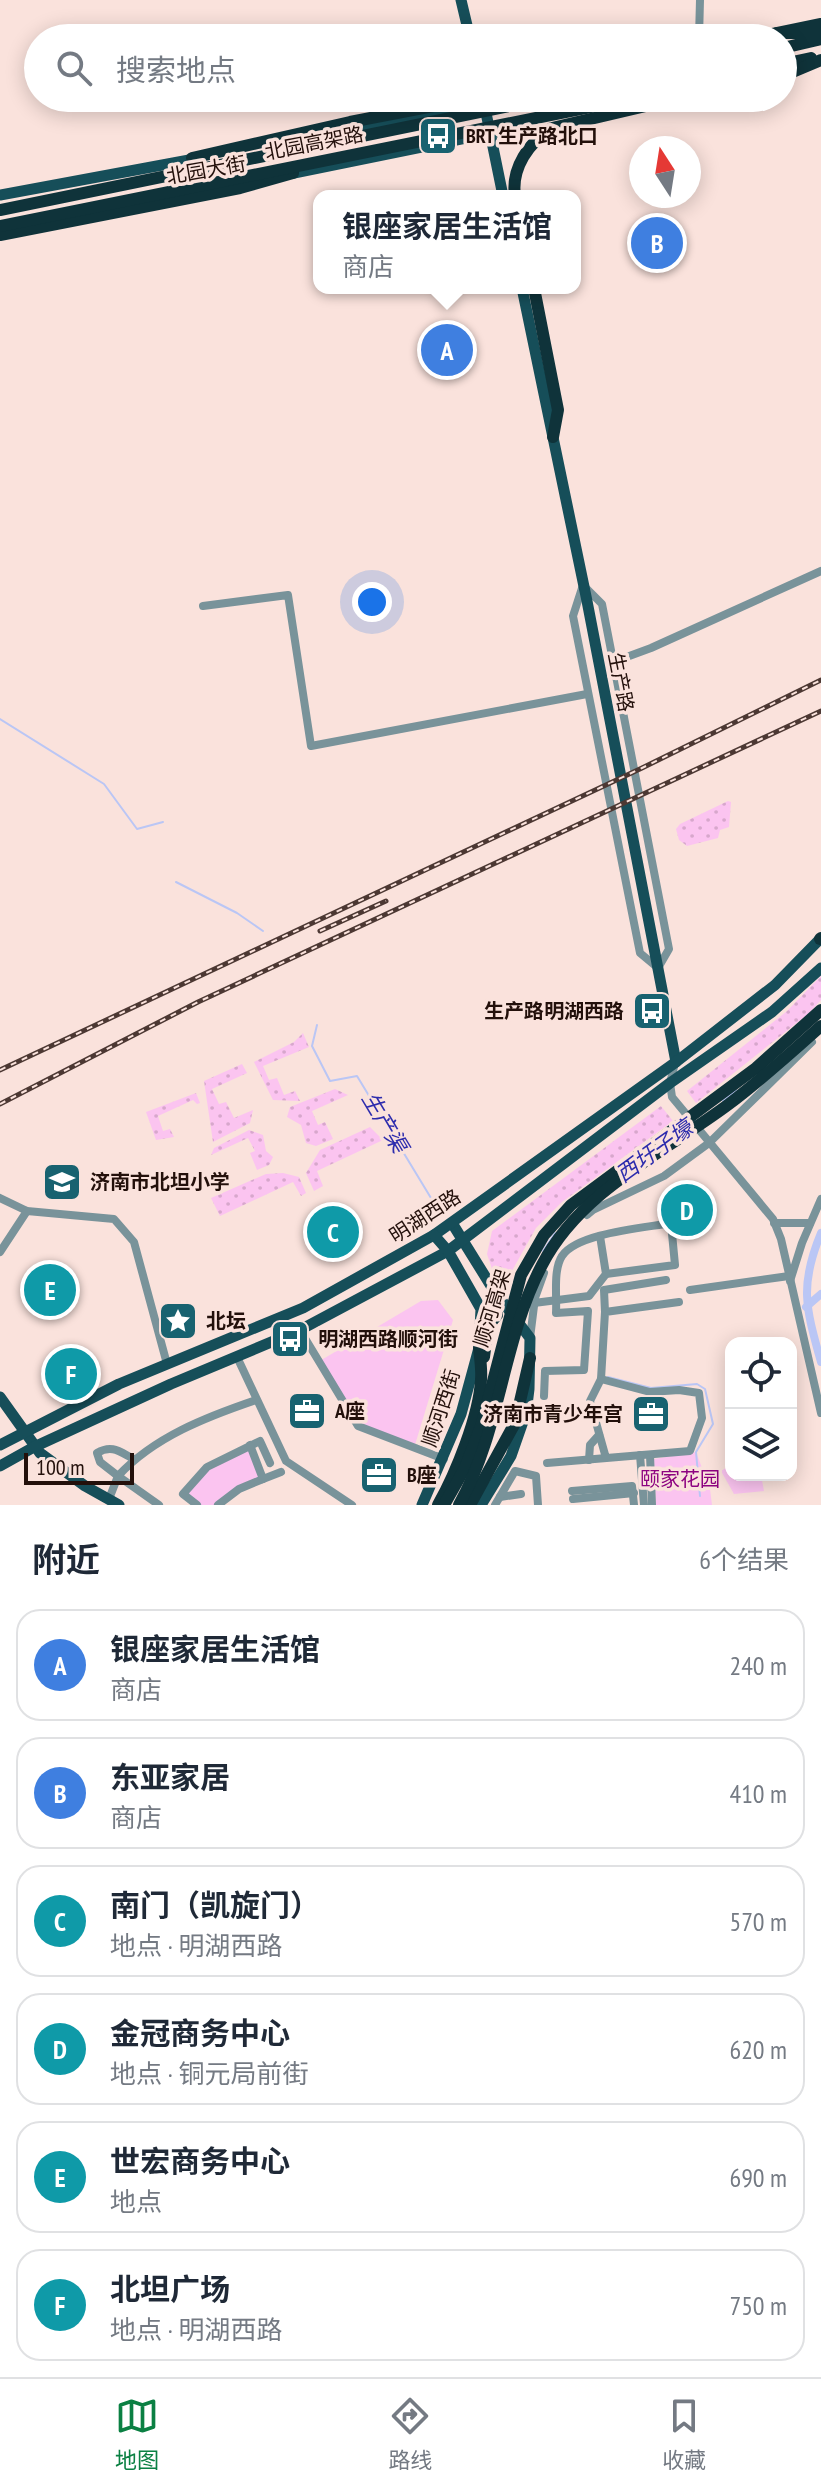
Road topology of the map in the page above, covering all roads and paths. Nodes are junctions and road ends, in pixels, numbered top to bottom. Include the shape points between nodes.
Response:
1 (461, 0) edge
2 (700, 0) edge
3 (467, 24) edge
4 (699, 24) edge
5 (821, 24) edge
6 (797, 31) edge
7 (821, 34) edge
8 (797, 35) edge
9 (797, 43) edge
10 (821, 61) edge
11 (797, 64) edge
12 (797, 70) edge
13 (407, 112) edge
14 (480, 112) edge
15 (484, 112) edge
16 (566, 112) edge
17 (588, 112) edge
18 (620, 112) edge
19 (491, 133) junction
20 (192, 158) joint
21 (293, 173) junction
22 (502, 190) edge
23 (516, 190) edge
24 (0, 195) edge
25 (0, 210) edge
26 (0, 227) edge
27 (0, 235) edge
28 (523, 294) edge
29 (535, 294) edge
30 (553, 437) junction
31 (821, 571) edge
32 (583, 585) junction
33 (203, 606) dead end
34 (613, 662) junction
35 (587, 694) junction
36 (821, 938) edge
37 (658, 968) junction
38 (821, 968) edge
39 (821, 1010) edge
40 (821, 1026) edge
41 (821, 1033) edge
42 (676, 1062) junction
43 (670, 1083) junction
44 (709, 1143) junction
45 (0, 1198) edge
46 (821, 1199) edge
47 (669, 1207) dead end
48 (27, 1211) junction
49 (452, 1223) junction
50 (671, 1223) junction
51 (774, 1223) junction
52 (810, 1223) junction
53 (434, 1235) junction
54 (600, 1236) junction
55 (463, 1238) junction
56 (448, 1251) junction
57 (0, 1252) edge
58 (606, 1274) junction
59 (789, 1279) junction
60 (666, 1280) dead end
61 (690, 1290) dead end
62 (589, 1296) junction
63 (557, 1299) junction
64 (679, 1302) dead end
65 (534, 1303) junction
66 (588, 1311) junction
67 (605, 1312) junction
68 (497, 1315) junction
69 (523, 1326) junction
70 (300, 1330) junction
71 (480, 1330) junction
72 (530, 1338) junction
73 (479, 1348) junction
74 (237, 1357) junction
75 (530, 1358) junction
76 (167, 1364) junction
77 (601, 1379) junction
78 (480, 1386) junction
79 (544, 1396) dead end
80 (0, 1397) edge
81 (256, 1400) junction
82 (821, 1413) edge
83 (23, 1431) junction
84 (599, 1435) junction
85 (0, 1445) edge
86 (250, 1445) junction
87 (34, 1447) junction
88 (645, 1455) junction
89 (606, 1458) junction
90 (134, 1459) junction
91 (444, 1459) junction
92 (589, 1460) junction
93 (270, 1463) dead end
94 (547, 1463) dead end
95 (0, 1466) edge
96 (510, 1468) junction
97 (281, 1472) dead end
98 (118, 1476) junction
99 (263, 1479) junction
100 (521, 1494) dead end
101 (572, 1495) dead end
102 (498, 1501) edge
103 (114, 1502) edge
104 (159, 1505) edge
105 (197, 1505) edge
106 (218, 1505) edge
107 (352, 1505) edge
108 (422, 1505) edge
109 (441, 1505) edge
110 (459, 1505) edge
111 (470, 1505) edge
112 (481, 1505) edge
113 (538, 1505) edge
114 (634, 1505) edge
115 (644, 1505) edge
116 (652, 1505) edge

1 - 3 main road
2 - 4 street
5 - 6 highway, bridge
7 - 8 highway, bridge
7 - 9 highway
10 - 11 highway
10 - 12 highway
13 - 20 highway
14 - 25 highway, 北园高架路, bridge
15 - 19 main road
16 - 26 highway, 北园高架路, bridge
17 - 19 main road, 北园大街
18 - 23 highway via 552,128 535,140 518,171
19 - 21 main road, 北园大街
19 - 22 main road
20 - 24 main road, 北园大街
21 - 26 main road, 北园大街
21 - 27 highway
28 - 30 main road, 生产路
29 - 30 highway via 558,410
30 - 32 main road, 生产路
31 - 34 street
32 - 34 street via 602,604
32 - 35 street via 573,616
32 - 37 main road, 生产路
33 - 35 street via 288,595 311,746
34 - 37 street via 669,949
35 - 37 street via 640,953
36 - 42 main road, 明湖西路 via 775,985
37 - 42 main road, 生产路
38 - 43 main road, 明湖西路 via 772,1012
39 - 109 highway, 顺河高架, bridge via 756,1068 571,1205 544,1235 521,1275 465,1468
40 - 110 highway, 顺河高架, bridge via 728,1105 606,1191 563,1233 530,1292 484,1449
41 - 44 street
42 - 43 street, 生产路
42 - 49 main road, 明湖西路
43 - 44 street, bridge via 672,1097
43 - 55 main road, 明湖西路
44 - 51 street
44 - 65 street via 664,1176 593,1210 548,1262
45 - 48 street
46 - 52 street
47 - 50 street
48 - 57 street
48 - 76 street via 114,1219 134,1242
49 - 53 main road, 明湖西路
49 - 55 main road
50 - 54 street
50 - 58 street via 675,1265
51 - 52 street
51 - 59 street
52 - 59 street
53 - 56 main road, 顺河西街
53 - 76 main road, 明湖西路 via 303,1308
54 - 58 street
54 - 63 street via 571,1247 561,1257
55 - 56 main road, 明湖西路
55 - 69 main road
56 - 70 main road, 明湖西路
56 - 71 main road, 顺河西街 via 481,1309
58 - 62 street
59 - 61 street
59 - 82 street
60 - 67 street via 604,1290
62 - 63 street
62 - 66 street
63 - 65 street
63 - 66 street via 556,1313
64 - 67 street
65 - 72 street
66 - 79 street via 584,1370 545,1371
67 - 77 street
68 - 69 main road via 508,1315
68 - 71 main road
68 - 78 highway via 488,1326
69 - 72 main road
70 - 74 main road, 明湖西路
70 - 91 street via 358,1426
71 - 73 main road, 顺河西街
72 - 75 main road
73 - 78 highway
73 - 91 main road, 顺河西街
74 - 81 street
74 - 87 main road, 明湖西路
75 - 96 main road via 526,1413
75 - 111 highway via 515,1423
76 - 83 main road, 明湖西路
77 - 84 street via 590,1401
77 - 88 street via 650,1392 699,1393 702,1418 690,1451
78 - 109 highway, bridge via 468,1437
80 - 83 main road
81 - 90 street via 159,1441
81 - 107 street via 286,1461
83 - 85 main road, 明湖西路
83 - 87 main road
84 - 89 street
84 - 92 street via 590,1445
86 - 93 street via 260,1441
86 - 99 street
86 - 105 street via 207,1467 183,1494
87 - 95 main road, 明湖西路
87 - 103 main road
88 - 89 street
88 - 115 street
88 - 116 street
89 - 92 street
90 - 98 street
90 - 98 street via 113,1448 97,1453
91 - 108 main road, 顺河西街
92 - 94 street
96 - 102 street
96 - 112 main road
96 - 113 street via 536,1476
97 - 99 street
98 - 103 street
98 - 104 street
99 - 106 street
100 - 102 street
101 - 114 street via 632,1486

